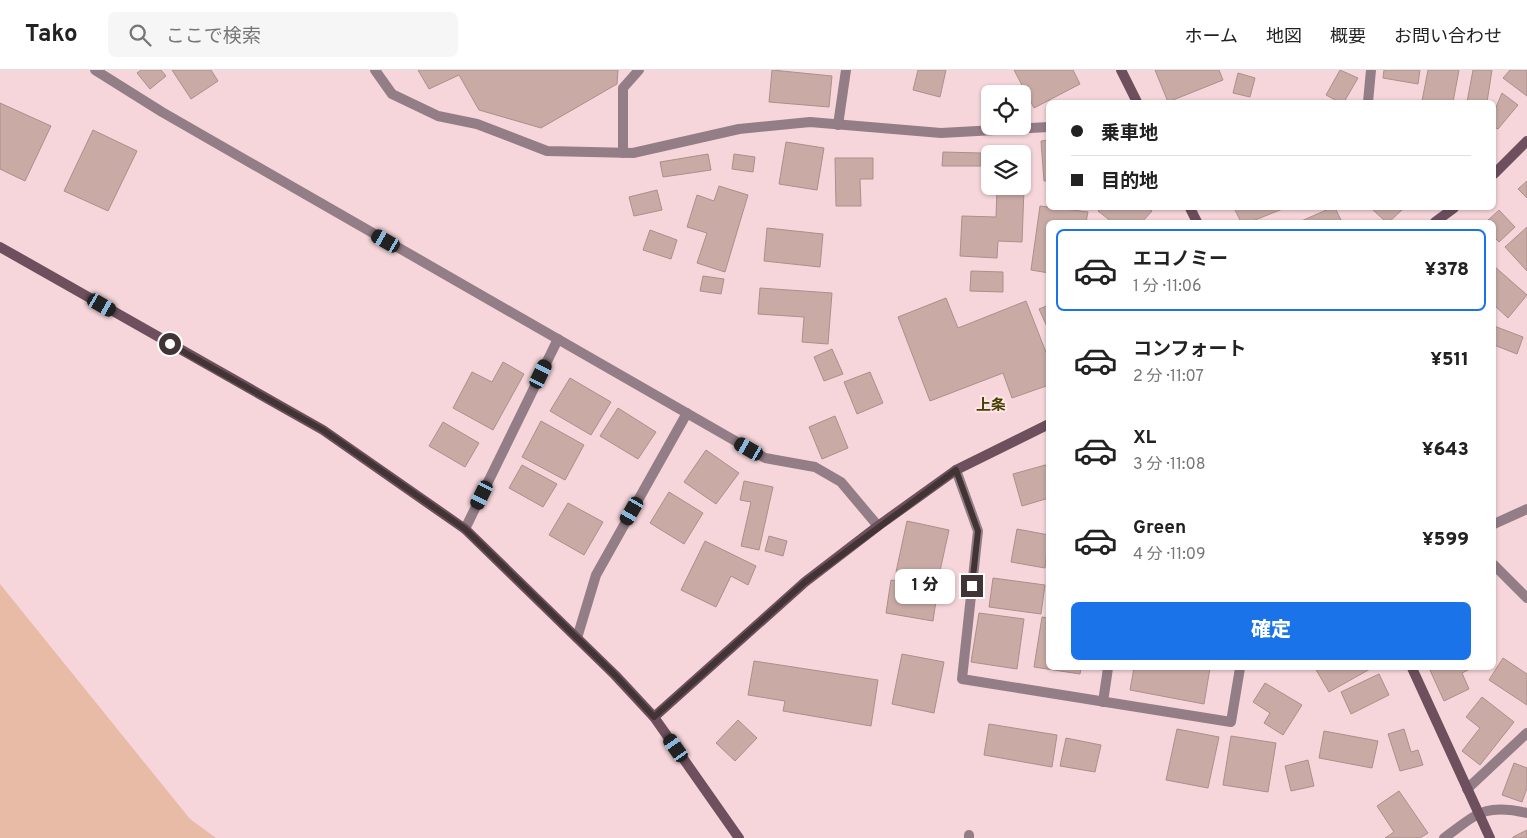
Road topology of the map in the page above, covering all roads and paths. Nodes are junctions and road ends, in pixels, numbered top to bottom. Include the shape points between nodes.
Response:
1 (95, 70) edge
2 (375, 70) edge
3 (639, 70) edge
4 (846, 70) edge
5 (1121, 70) edge
6 (1371, 70) edge
7 (1136, 100) edge
8 (1368, 100) edge
9 (838, 124) junction
10 (1046, 127) edge
11 (1527, 141) edge
12 (623, 153) junction
13 (1496, 171) edge
14 (1451, 210) edge
15 (1438, 220) edge
16 (0, 247) edge
17 (558, 340) junction
18 (688, 413) junction
19 (1046, 425) edge
20 (956, 470) junction
21 (1527, 509) edge
22 (1496, 523) edge
23 (878, 526) junction
24 (465, 529) junction
25 (1496, 567) edge
26 (1527, 598) edge
27 (577, 638) junction
28 (1108, 670) edge
29 (1240, 670) edge
30 (1413, 670) edge
31 (1103, 702) junction
32 (654, 717) junction
33 (1527, 733) edge
34 (1467, 789) junction
35 (1478, 812) junction
36 (1527, 814) edge
37 (739, 838) edge
38 (1444, 838) edge
39 (1490, 838) edge

1 - 17 street via 162,112
2 - 12 street via 392,94 438,116 477,124 547,151
3 - 12 street via 623,88
4 - 9 street
5 - 7 street
6 - 8 street
9 - 10 street via 940,133
9 - 12 street via 810,122 739,129
11 - 13 street
14 - 15 street
16 - 24 street via 323,430
17 - 18 street
17 - 24 street
18 - 23 street via 765,458 815,468 841,482
18 - 27 street via 596,575
19 - 20 street
20 - 23 street
20 - 31 street via 978,531 962,679
21 - 22 street
23 - 32 street via 805,582
24 - 27 street
25 - 26 street
27 - 32 street
28 - 31 street
29 - 31 street via 1231,722
30 - 34 street
32 - 37 street
33 - 34 street
34 - 35 street
35 - 36 street via 1508,809
35 - 38 street
35 - 39 street

